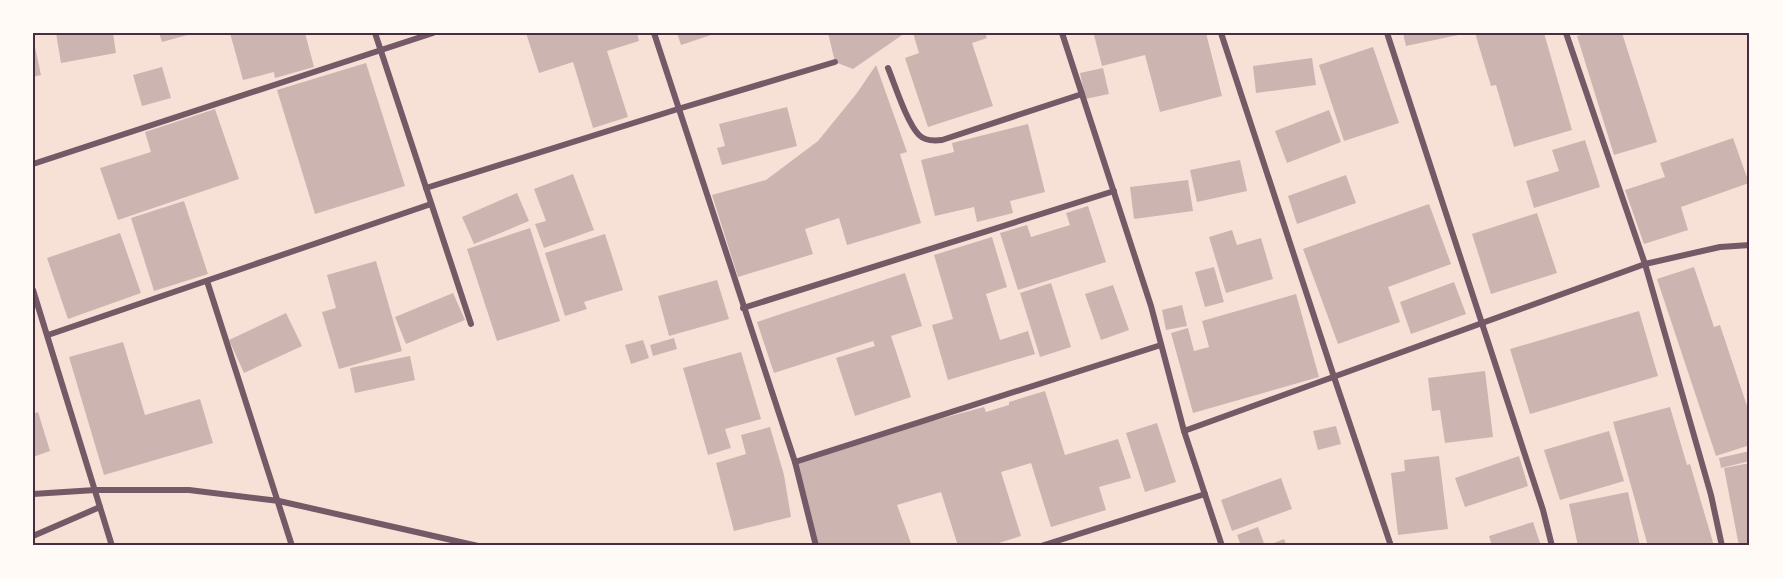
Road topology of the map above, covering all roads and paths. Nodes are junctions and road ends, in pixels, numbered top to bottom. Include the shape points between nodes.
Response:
1 (375, 33) edge
2 (433, 33) edge
3 (654, 33) edge
4 (1062, 33) edge
5 (1221, 33) edge
6 (1387, 33) edge
7 (1566, 33) edge
8 (380, 50) junction
9 (835, 62) dead end
10 (888, 68) dead end
11 (1082, 94) junction
12 (678, 109) junction
13 (33, 164) edge
14 (426, 188) junction
15 (1114, 191) junction
16 (431, 204) junction
17 (1750, 245) edge
18 (1645, 264) junction
19 (207, 281) junction
20 (33, 290) edge
21 (743, 308) junction
22 (1482, 323) junction
23 (471, 324) dead end
24 (48, 335) junction
25 (1161, 345) junction
26 (1334, 377) junction
27 (1184, 431) junction
28 (795, 462) junction
29 (95, 490) junction
30 (33, 494) edge
31 (1205, 494) junction
32 (279, 501) junction
33 (100, 507) junction
34 (33, 536) edge
35 (112, 546) edge
36 (292, 546) edge
37 (478, 546) edge
38 (816, 546) edge
39 (1041, 546) edge
40 (1222, 546) edge
41 (1391, 546) edge
42 (1552, 546) edge
43 (1722, 546) edge

1 - 8 street
2 - 8 street
3 - 12 street
4 - 11 street
5 - 26 street
6 - 22 street
7 - 18 street
8 - 13 street
8 - 14 street
9 - 12 street
10 - 11 street via 913,126 920,137 930,141
11 - 15 street
12 - 14 street
12 - 21 street
14 - 16 street
15 - 21 street
15 - 25 street
16 - 19 street
16 - 23 street
17 - 18 street via 1720,247
18 - 22 street
18 - 43 street
19 - 24 street
19 - 32 street
20 - 24 street
21 - 28 street
22 - 26 street
22 - 42 street
24 - 29 street
25 - 27 street
25 - 28 street
26 - 27 street
26 - 41 street
27 - 31 street
28 - 38 street
29 - 30 street
29 - 32 street via 189,490
29 - 33 street
31 - 39 street
31 - 40 street
32 - 36 street
32 - 37 street
33 - 34 street
33 - 35 street

